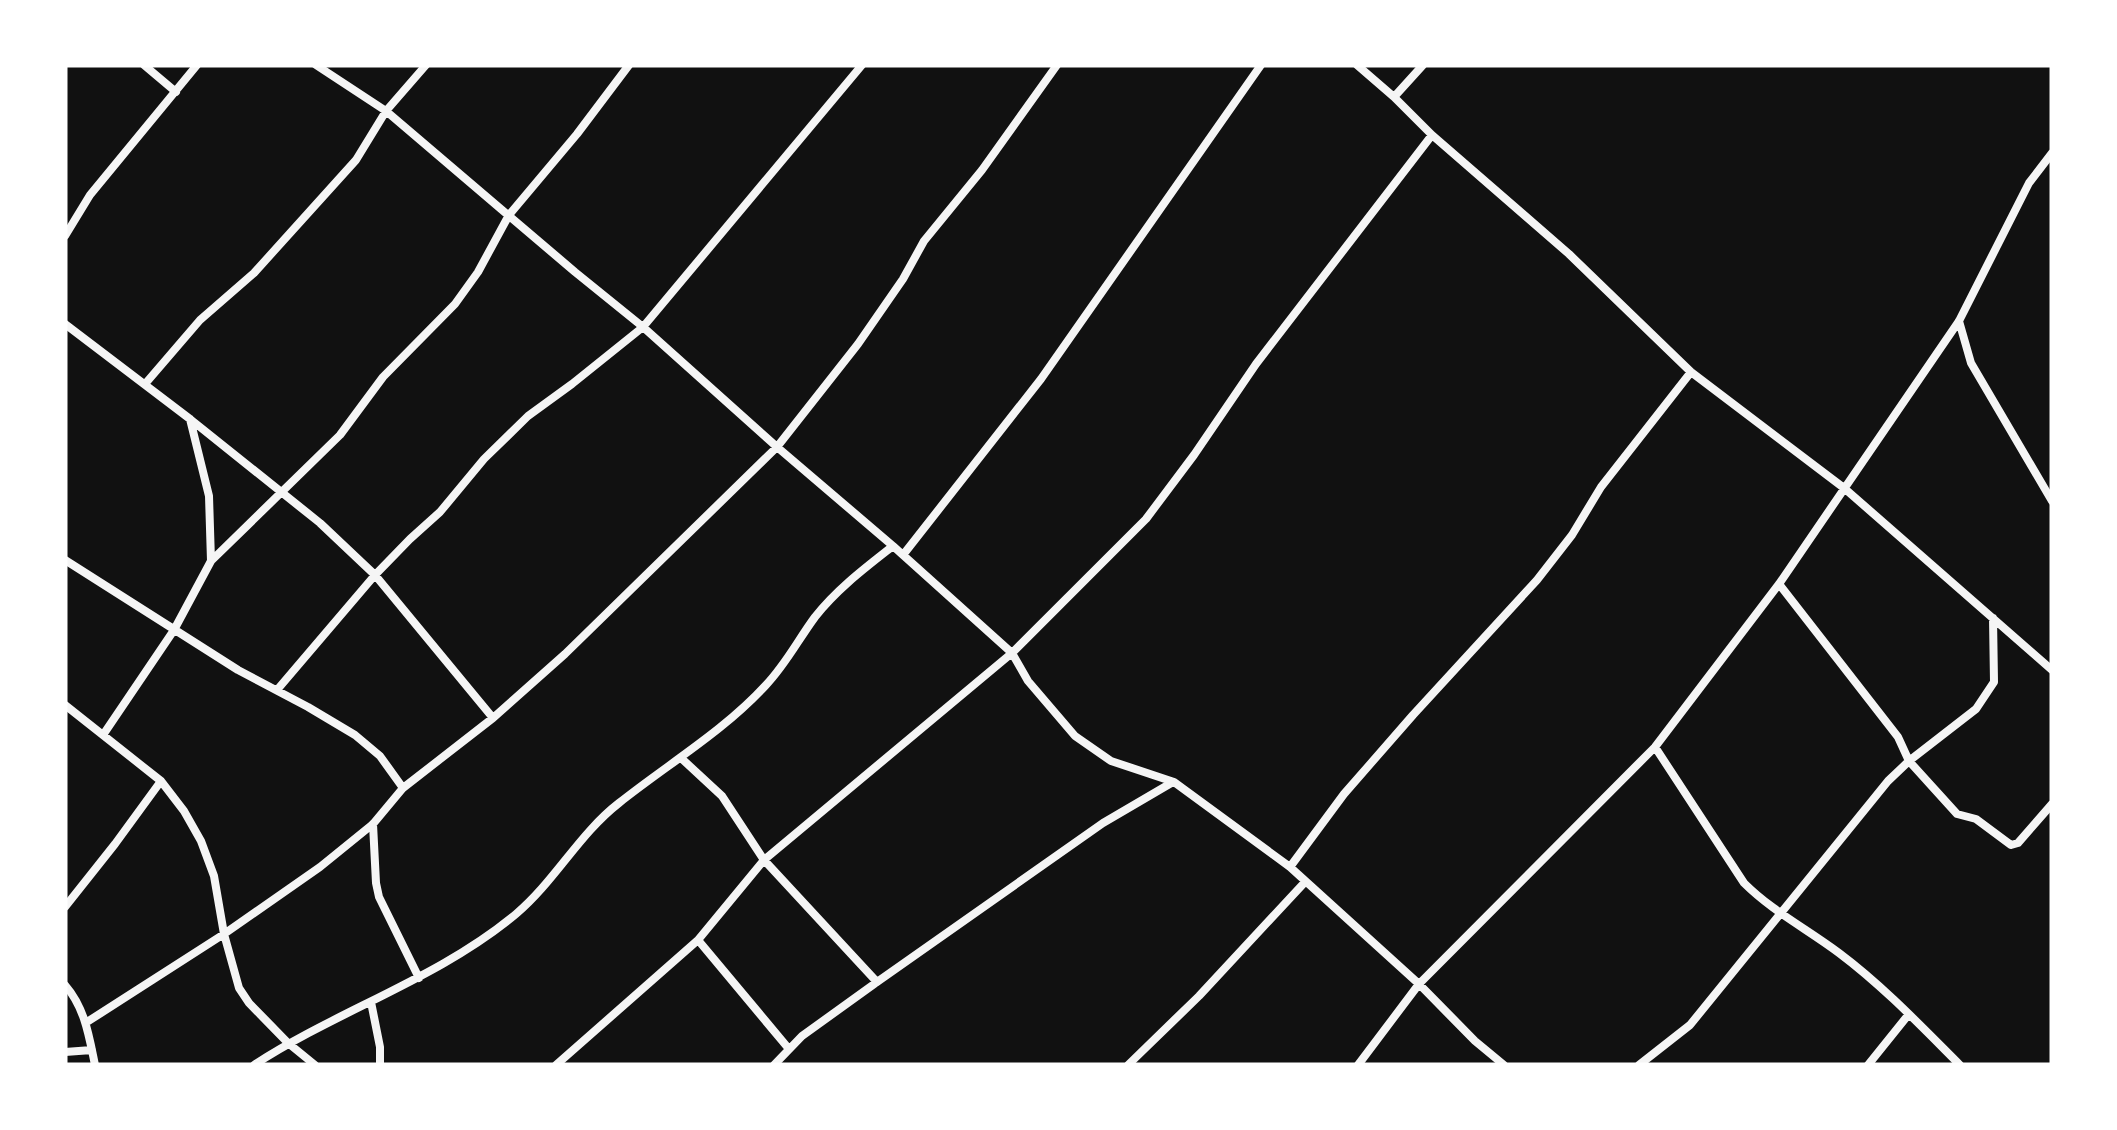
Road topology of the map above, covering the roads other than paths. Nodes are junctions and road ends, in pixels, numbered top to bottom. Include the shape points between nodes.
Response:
1 (144, 65) edge
2 (197, 65) edge
3 (316, 65) edge
4 (426, 65) edge
5 (629, 65) edge
6 (862, 65) edge
7 (1057, 65) edge
8 (1261, 65) edge
9 (1357, 65) edge
10 (1423, 65) edge
11 (176, 92) junction
12 (1394, 97) junction
13 (386, 111) junction
14 (1432, 135) junction
15 (2052, 152) edge
16 (509, 215) junction
17 (65, 236) edge
18 (1959, 321) junction
19 (65, 324) edge
20 (643, 327) junction
21 (1691, 372) junction
22 (145, 384) junction
23 (190, 419) junction
24 (777, 448) junction
25 (1844, 488) junction
26 (282, 491) junction
27 (2052, 501) edge
28 (893, 546) junction
29 (903, 555) junction
30 (65, 560) edge
31 (210, 561) junction
32 (375, 575) junction
33 (1779, 584) junction
34 (1992, 618) junction
35 (174, 630) junction
36 (1012, 653) junction
37 (2052, 670) edge
38 (278, 690) junction
39 (65, 705) edge
40 (493, 718) junction
41 (103, 735) junction
42 (1655, 747) junction
43 (681, 758) junction
44 (1909, 761) junction
45 (162, 782) junction
46 (1174, 782) junction
47 (403, 788) junction
48 (2052, 804) edge
49 (373, 824) junction
50 (764, 860) junction
51 (1290, 867) junction
52 (1305, 882) junction
53 (65, 907) edge
54 (1780, 913) junction
55 (224, 934) junction
56 (698, 940) junction
57 (418, 978) junction
58 (878, 982) junction
59 (1419, 984) junction
60 (65, 985) edge
61 (371, 1002) junction
62 (1909, 1014) junction
63 (87, 1022) junction
64 (288, 1043) junction
65 (790, 1049) junction
66 (92, 1050) junction
67 (65, 1052) edge
68 (95, 1065) edge
69 (254, 1065) edge
70 (314, 1065) edge
71 (380, 1065) edge
72 (556, 1065) edge
73 (774, 1065) edge
74 (1128, 1065) edge
75 (1358, 1065) edge
76 (1504, 1065) edge
77 (1639, 1065) edge
78 (1868, 1065) edge
79 (1960, 1065) edge

1 - 11 street
2 - 11 street
3 - 13 street
4 - 13 street
5 - 16 street
6 - 20 street
7 - 24 street
8 - 29 street via 1041,379
9 - 12 street
10 - 12 street
11 - 17 street via 90,195
12 - 14 street
13 - 16 street
13 - 22 street via 356,160
14 - 21 street
14 - 36 street via 1146,519
15 - 18 street
16 - 20 street
16 - 26 street via 456,304
18 - 25 street
18 - 27 street via 1971,363
19 - 22 street
20 - 24 street
20 - 32 street via 528,416
21 - 25 street
21 - 51 street via 1538,580 1344,794
22 - 23 street
23 - 26 street
23 - 31 street via 209,496
24 - 28 street
24 - 40 street
25 - 33 street
25 - 34 street
26 - 31 street
26 - 32 street
28 - 29 street
28 - 43 street via 842,586 764,687
29 - 36 street
30 - 35 street
31 - 35 street
32 - 38 street
32 - 40 street
33 - 42 street
33 - 44 street via 1898,737
34 - 37 street
34 - 44 street via 1994,682 1976,709
35 - 38 street
35 - 41 street
36 - 46 street via 1075,736 1111,761
36 - 50 street
38 - 47 street via 355,736
39 - 41 street
40 - 47 street
41 - 45 street
42 - 54 street via 1744,882
42 - 59 street
43 - 50 street via 722,796
43 - 57 street via 600,821 517,913
44 - 48 street via 1957,814 1976,819 2011,845
44 - 54 street
45 - 53 street
45 - 55 street via 201,840
46 - 51 street
46 - 58 street
47 - 49 street
49 - 55 street
49 - 57 street via 376,883
50 - 56 street
50 - 58 street
51 - 52 street
52 - 59 street
52 - 74 street
54 - 62 street
54 - 77 street via 1690,1025
55 - 63 street
55 - 64 street via 239,988
56 - 65 street
56 - 72 street
57 - 61 street
58 - 65 street
59 - 75 street
59 - 76 street
60 - 63 street
61 - 64 street
61 - 71 street
62 - 78 street
62 - 79 street
63 - 66 street
64 - 69 street
64 - 70 street
65 - 73 street
66 - 67 street
66 - 68 street

